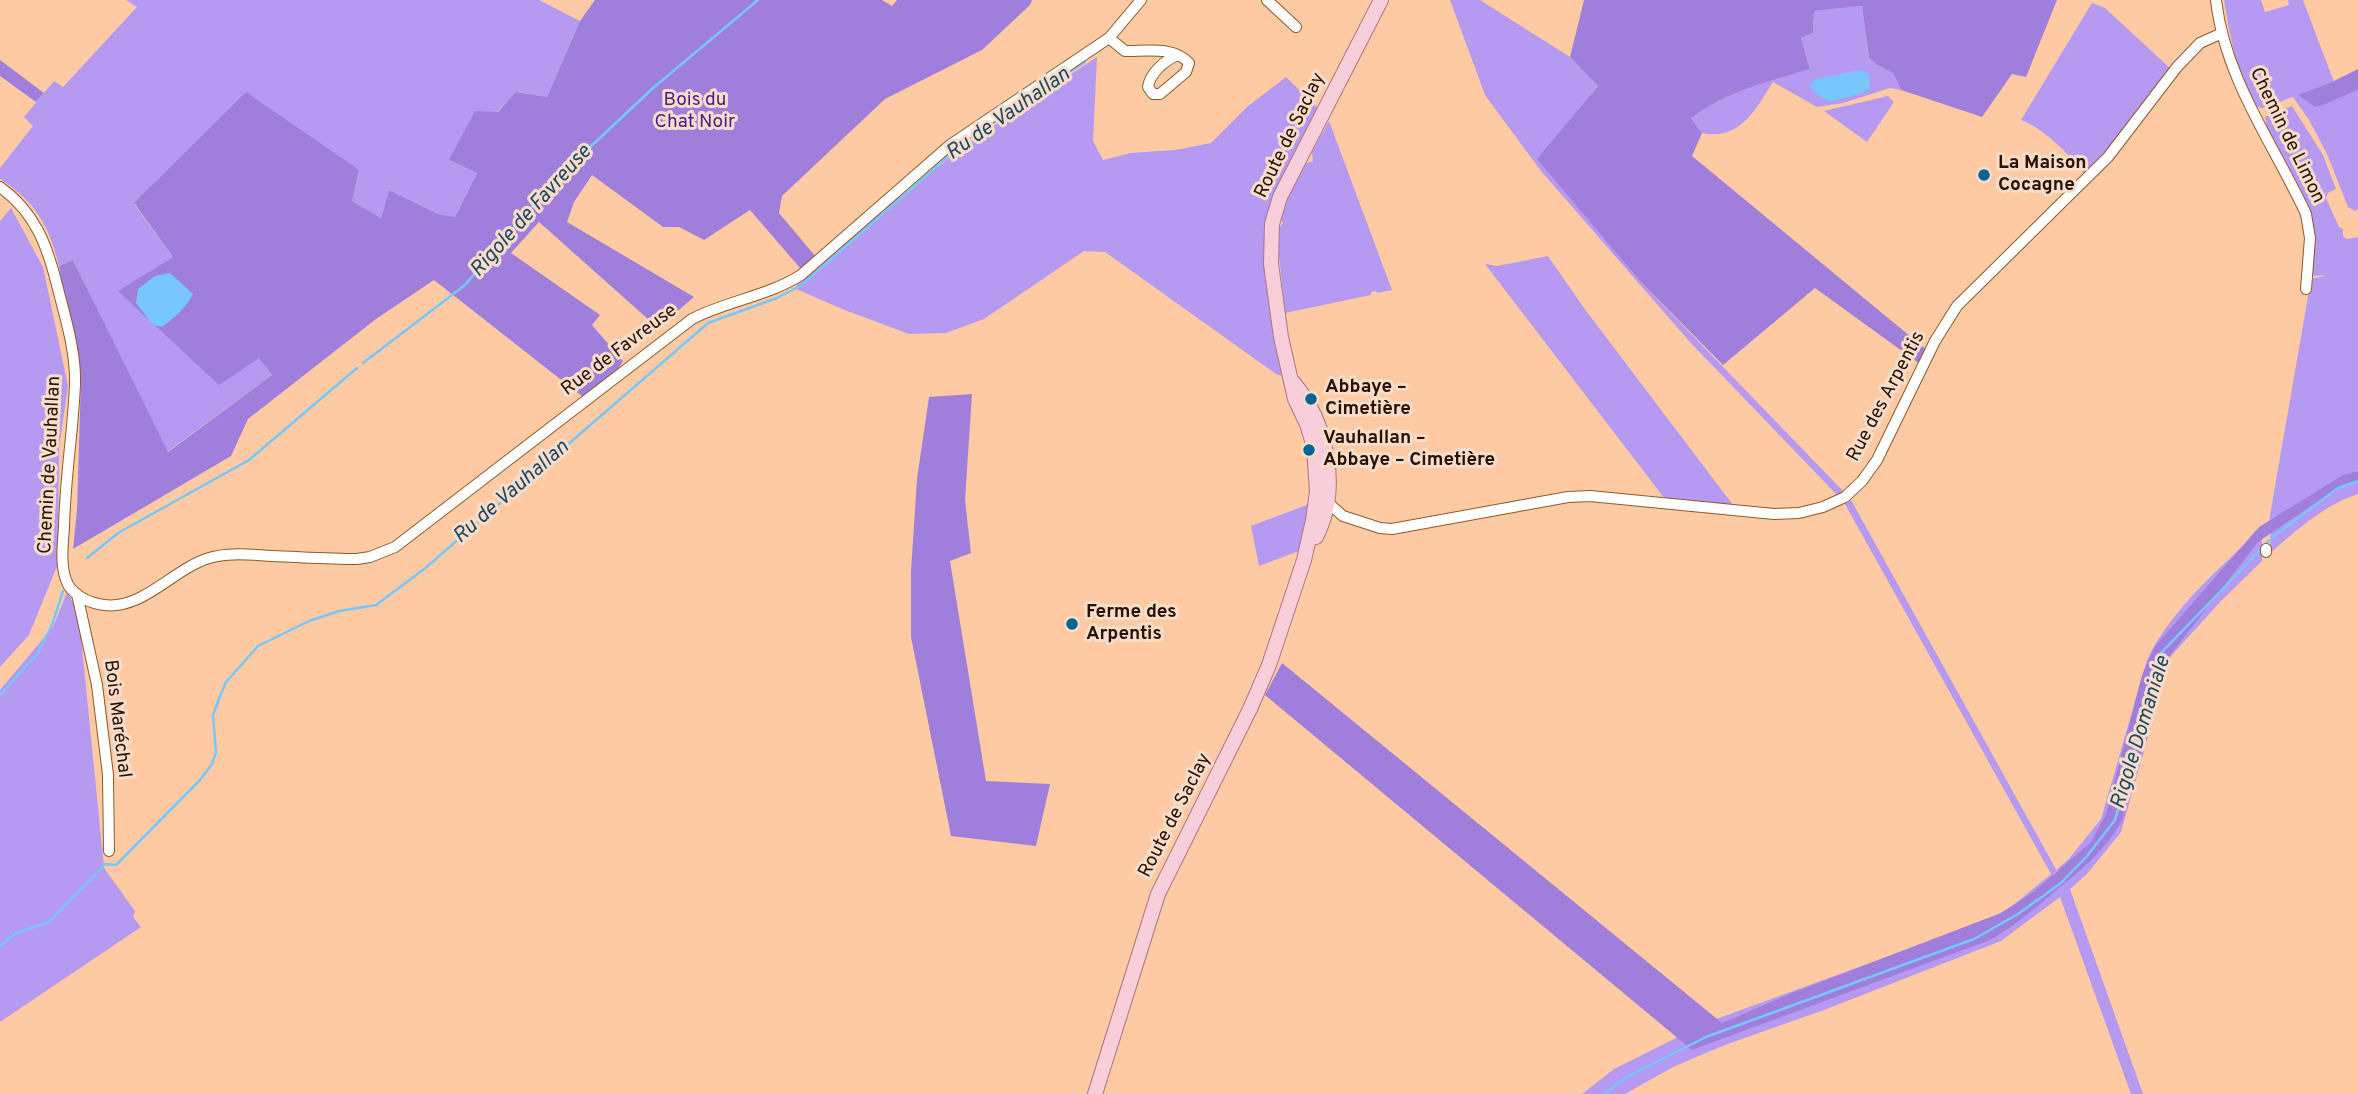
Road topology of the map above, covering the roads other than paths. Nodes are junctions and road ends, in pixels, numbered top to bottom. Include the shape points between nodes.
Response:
1 (1141, 0) edge
2 (1267, 0) edge
3 (1381, 0) edge
4 (2216, 0) edge
5 (1296, 27) dead end
6 (2220, 34) junction
7 (1109, 38) junction
8 (1178, 55) dead end
9 (0, 187) edge
10 (2306, 289) dead end
11 (1292, 381) junction
12 (1317, 473) junction
13 (1326, 501) junction
14 (1343, 516) junction
15 (1324, 518) junction
16 (1304, 560) junction
17 (77, 594) junction
18 (108, 851) dead end
19 (1096, 1094) edge

1 - 7 street, Rue de Favreuse
2 - 5 street
3 - 11 main road, Route de Saclay via 1276,207 1272,224 1271,264
4 - 6 street, Chemin de Limon
6 - 10 street, Chemin de Limon via 2255,117 2306,214 2310,238
6 - 14 street, Rue des Arpentis via 2200,43 2108,157 1957,306 1877,460 1844,497 1811,510 1774,514 1568,497 1392,529
7 - 8 street via 1125,51 1167,50
7 - 17 street, Rue de Favreuse via 950,145 801,275 692,318 395,547 370,557 341,559 223,555 198,562 131,602 96,603
9 - 17 street, Chemin de Vauhallan via 26,210 42,235 72,350 75,381 63,566 68,585
11 - 12 main road, Route de Saclay via 1314,447
11 - 13 main road, Route de Saclay via 1308,402 1325,449
12 - 15 street, Route de Saclay via 1322,482 1319,513
12 - 16 main road, Route de Saclay
13 - 14 street, Rue des Arpentis
13 - 15 main road, Route de Saclay
14 - 15 street, Rue des Arpentis
15 - 16 main road, Route de Saclay
16 - 19 main road, Route de Saclay via 1259,690 1158,894
17 - 18 street, Bois Maréchal via 97,685 108,775

